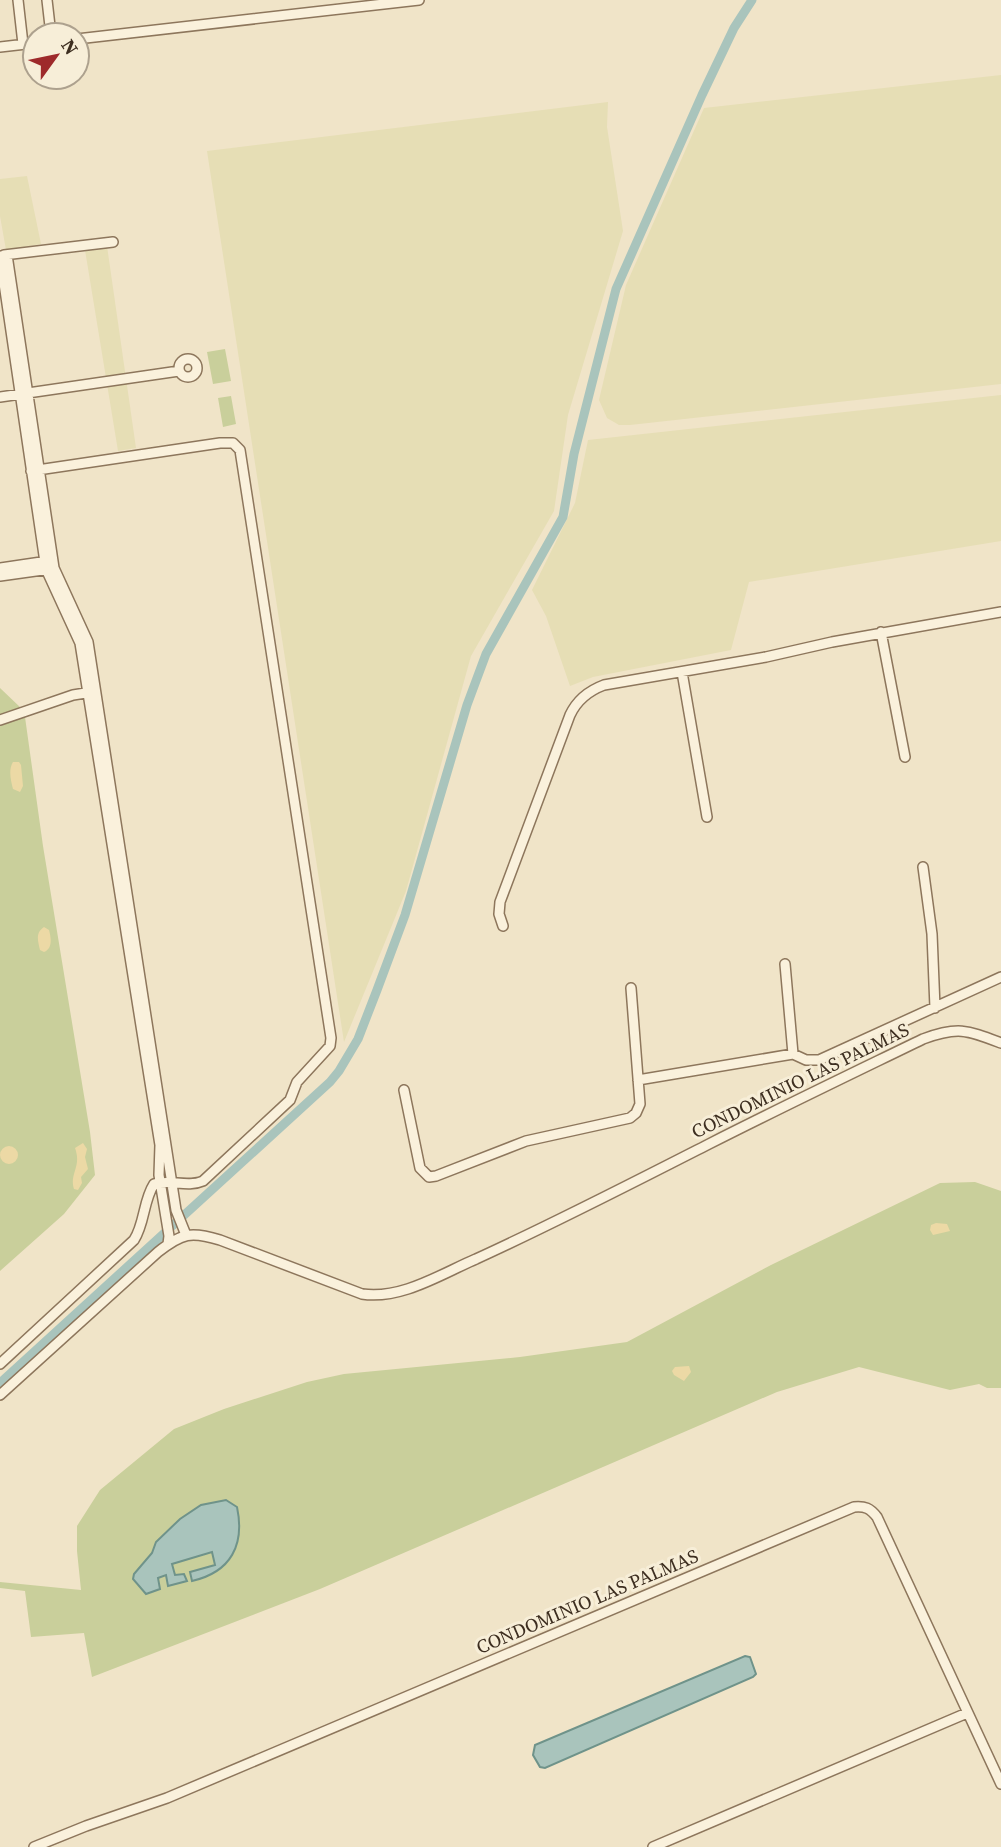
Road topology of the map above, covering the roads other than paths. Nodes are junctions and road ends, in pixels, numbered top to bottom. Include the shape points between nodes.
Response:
1 (18, 0) edge
2 (47, 0) edge
3 (419, 0) edge
4 (49, 21) edge
5 (21, 26) edge
6 (91, 37) edge
7 (21, 44) edge
8 (0, 47) edge
9 (113, 242) dead end
10 (2, 256) edge
11 (179, 370) dead end
12 (23, 393) junction
13 (0, 397) edge
14 (36, 470) junction
15 (50, 565) junction
16 (0, 568) edge
17 (0, 576) edge
18 (1001, 612) edge
19 (881, 632) junction
20 (682, 673) junction
21 (91, 692) junction
22 (0, 720) edge
23 (905, 757) dead end
24 (707, 817) dead end
25 (923, 867) dead end
26 (503, 926) dead end
27 (785, 964) dead end
28 (1001, 977) edge
29 (631, 988) dead end
30 (934, 1008) junction
31 (1001, 1043) edge
32 (793, 1054) junction
33 (638, 1080) junction
34 (404, 1090) dead end
35 (160, 1182) junction
36 (173, 1183) junction
37 (186, 1235) junction
38 (168, 1244) junction
39 (0, 1364) edge
40 (0, 1395) edge
41 (967, 1713) junction
42 (1001, 1784) edge
43 (34, 1847) edge
44 (653, 1847) edge

1 - 5 street
2 - 4 street
3 - 6 street
7 - 8 street
9 - 10 street
10 - 12 street
11 - 12 street
12 - 13 street
12 - 14 street
14 - 15 street
14 - 36 street via 220,443 233,443 240,450 331,1038 330,1046 297,1082 290,1100 203,1181
15 - 16 street
15 - 17 street
15 - 21 street via 79,639
18 - 19 street
19 - 20 street
19 - 23 street
20 - 24 street
20 - 26 street via 604,685 573,708 500,902
21 - 22 street
21 - 35 street via 160,1145
21 - 36 street
25 - 30 street via 932,934
27 - 32 street
28 - 30 street
29 - 33 street
30 - 32 street via 824,1059 810,1061
31 - 37 street, CONDOMINIO LAS PALMAS via 959,1030 923,1039 558,1222 391,1294 362,1294 220,1240
32 - 33 street
33 - 34 street via 639,1107 630,1118 526,1141 433,1177 420,1168
35 - 36 street
35 - 38 street
35 - 39 street via 151,1187 134,1240
36 - 37 street via 176,1210
37 - 38 street
38 - 40 street
41 - 42 street, CONDOMINIO LAS PALMAS
41 - 43 street, CONDOMINIO LAS PALMAS via 877,1517 863,1506 854,1507 167,1798
41 - 44 street

